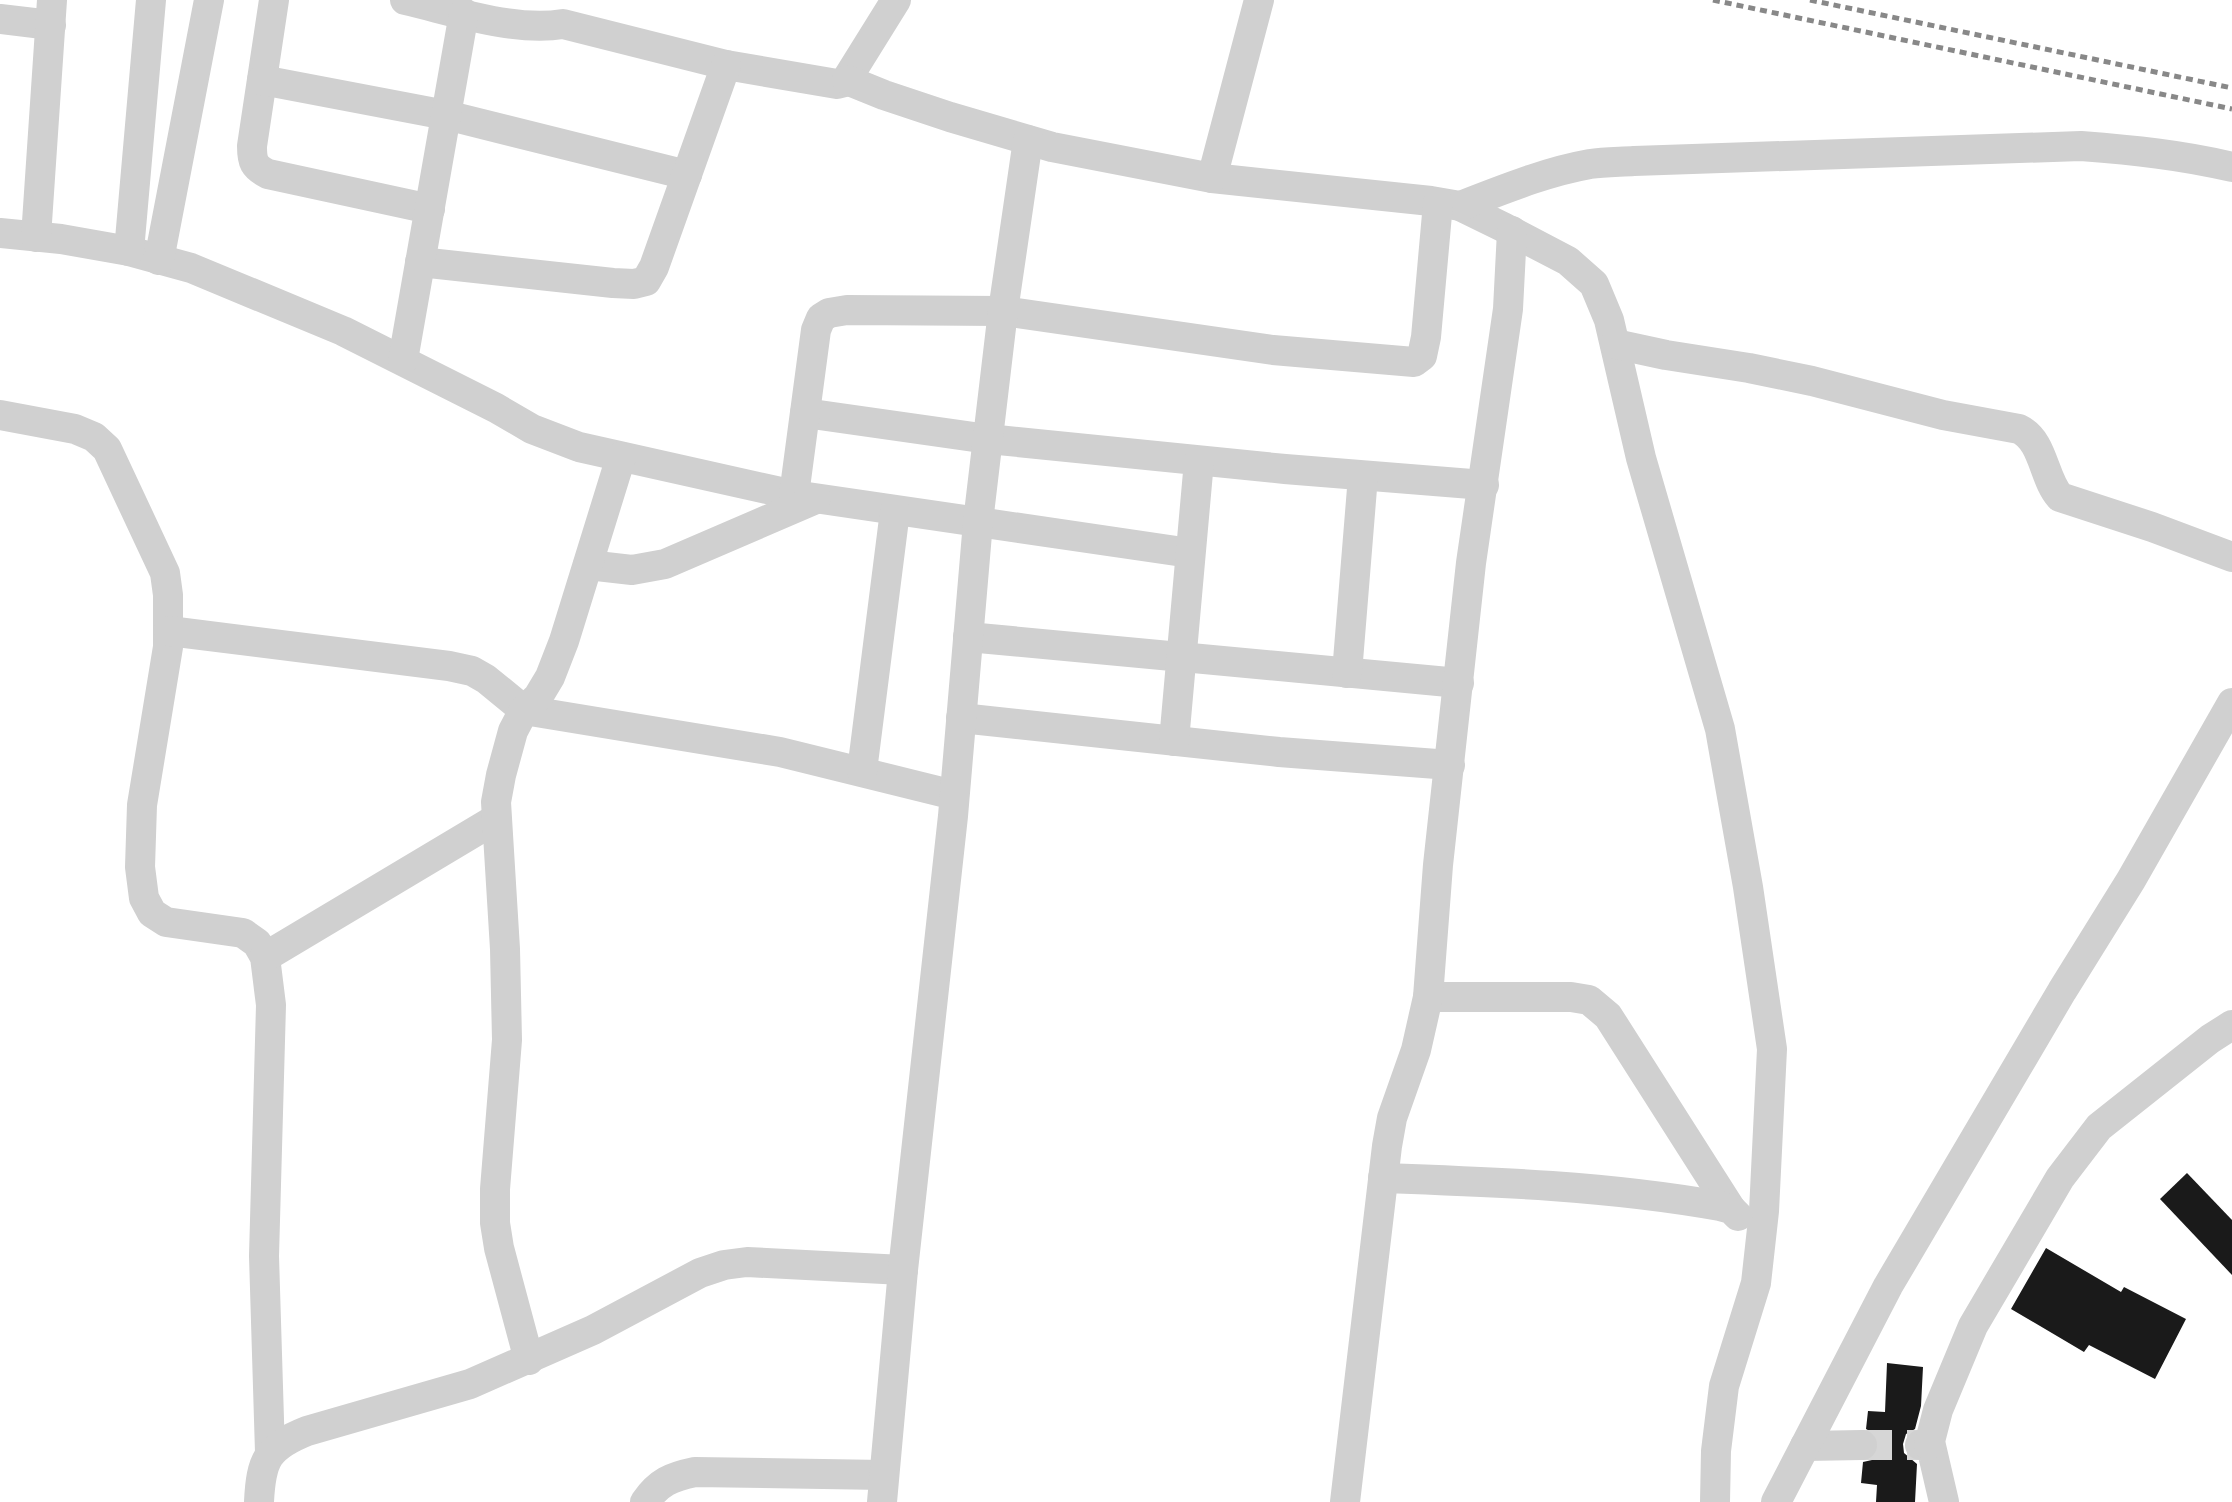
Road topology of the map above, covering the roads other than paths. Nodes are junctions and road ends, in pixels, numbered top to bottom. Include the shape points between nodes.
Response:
1 (151, 0) edge
2 (209, 0) edge
3 (274, 0) edge
4 (405, 0) edge
5 (896, 0) edge
6 (1259, 0) edge
7 (51, 12) edge
8 (569, 12) edge
9 (464, 13) junction
10 (0, 19) edge
11 (726, 65) junction
12 (262, 79) junction
13 (846, 80) junction
14 (446, 116) junction
15 (1028, 140) junction
16 (2232, 167) edge
17 (687, 175) junction
18 (1212, 178) junction
19 (1449, 205) junction
20 (430, 209) junction
21 (1512, 231) junction
22 (0, 233) edge
23 (36, 237) junction
24 (129, 251) junction
25 (159, 260) junction
26 (420, 262) junction
27 (1003, 311) junction
28 (1615, 344) junction
29 (403, 360) junction
30 (805, 413) junction
31 (0, 415) edge
32 (988, 439) junction
33 (621, 457) junction
34 (1199, 461) junction
35 (1363, 476) junction
36 (1484, 485) junction
37 (805, 497) junction
38 (895, 511) junction
39 (978, 522) junction
40 (1190, 553) junction
41 (2232, 557) edge
42 (589, 565) junction
43 (169, 631) junction
44 (968, 637) junction
45 (1180, 657) junction
46 (1347, 673) junction
47 (1459, 683) junction
48 (2232, 704) edge
49 (524, 710) junction
50 (961, 718) junction
51 (1174, 741) junction
52 (1450, 765) junction
53 (862, 771) junction
54 (954, 795) junction
55 (496, 819) junction
56 (265, 957) junction
57 (1428, 997) junction
58 (2232, 1025) edge
59 (1383, 1178) junction
60 (1731, 1209) junction
61 (1761, 1243) junction
62 (904, 1270) junction
63 (529, 1360) junction
64 (1862, 1445) tunnel mouth
65 (1805, 1446) junction
66 (270, 1452) junction
67 (883, 1488) edge
68 (259, 1502) edge
69 (645, 1502) edge
70 (1345, 1502) edge
71 (1715, 1502) edge
72 (1776, 1502) edge
73 (1944, 1502) edge

1 - 24 street
2 - 25 street
3 - 12 street
4 - 9 street
5 - 13 street
6 - 18 street
7 - 10 street
7 - 23 street
8 - 9 street via 545,27
8 - 11 street
9 - 14 street
11 - 13 street via 837,84
11 - 17 street
12 - 14 street
12 - 20 street via 252,146 256,168
13 - 15 street
14 - 17 street
14 - 20 street
15 - 18 street
15 - 27 street
16 - 19 street via 2081,146 1634,161 1591,164
17 - 26 street via 646,281 624,284
18 - 19 street
19 - 21 street
19 - 27 street via 1422,356 1414,362 1273,350
20 - 26 street
21 - 28 street via 1569,261 1594,284
21 - 36 street via 1508,309
22 - 23 street
23 - 24 street
24 - 25 street
25 - 29 street via 274,301
26 - 29 street
27 - 30 street via 862,309 829,313 816,330
27 - 32 street
28 - 41 street via 1775,373 2019,429 2034,445 2060,497
28 - 61 street via 1641,458 1720,729 1754,923 1772,1049
29 - 33 street via 532,429
30 - 32 street
30 - 37 street
31 - 43 street via 75,429 107,449 165,573
32 - 34 street
32 - 39 street
33 - 37 street
33 - 42 street
34 - 35 street
34 - 40 street
35 - 36 street
35 - 46 street
36 - 47 street
37 - 38 street
37 - 42 street via 665,564 632,570
38 - 39 street
38 - 53 street
39 - 40 street
39 - 44 street
40 - 45 street
42 - 49 street via 550,677
43 - 49 street via 472,671
43 - 56 street via 142,805 140,867 145,898 152,913 166,922 243,933 257,943
44 - 45 street
44 - 50 street
45 - 46 street
45 - 51 street
46 - 47 street
47 - 52 street
48 - 65 street via 1888,1286
49 - 53 street via 749,746
49 - 55 street via 501,775
50 - 51 street
50 - 54 street
51 - 52 street
52 - 57 street
53 - 54 street
54 - 62 street
55 - 56 street
55 - 63 street via 507,1040 495,1223
56 - 66 street via 271,1005 264,1256
57 - 59 street via 1416,1050 1392,1118
57 - 60 street via 1557,996 1580,998 1598,1006
58 - 73 street via 2099,1127 2060,1178 1973,1326 1924,1445 1931,1446
59 - 60 street via 1591,1188
59 - 70 street
60 - 61 street
61 - 71 street via 1756,1283 1724,1385
62 - 63 street via 747,1262 723,1265
62 - 67 street
63 - 66 street via 470,1384 306,1431
64 - 65 street
65 - 72 street
66 - 68 street
67 - 69 street via 695,1472 661,1483

